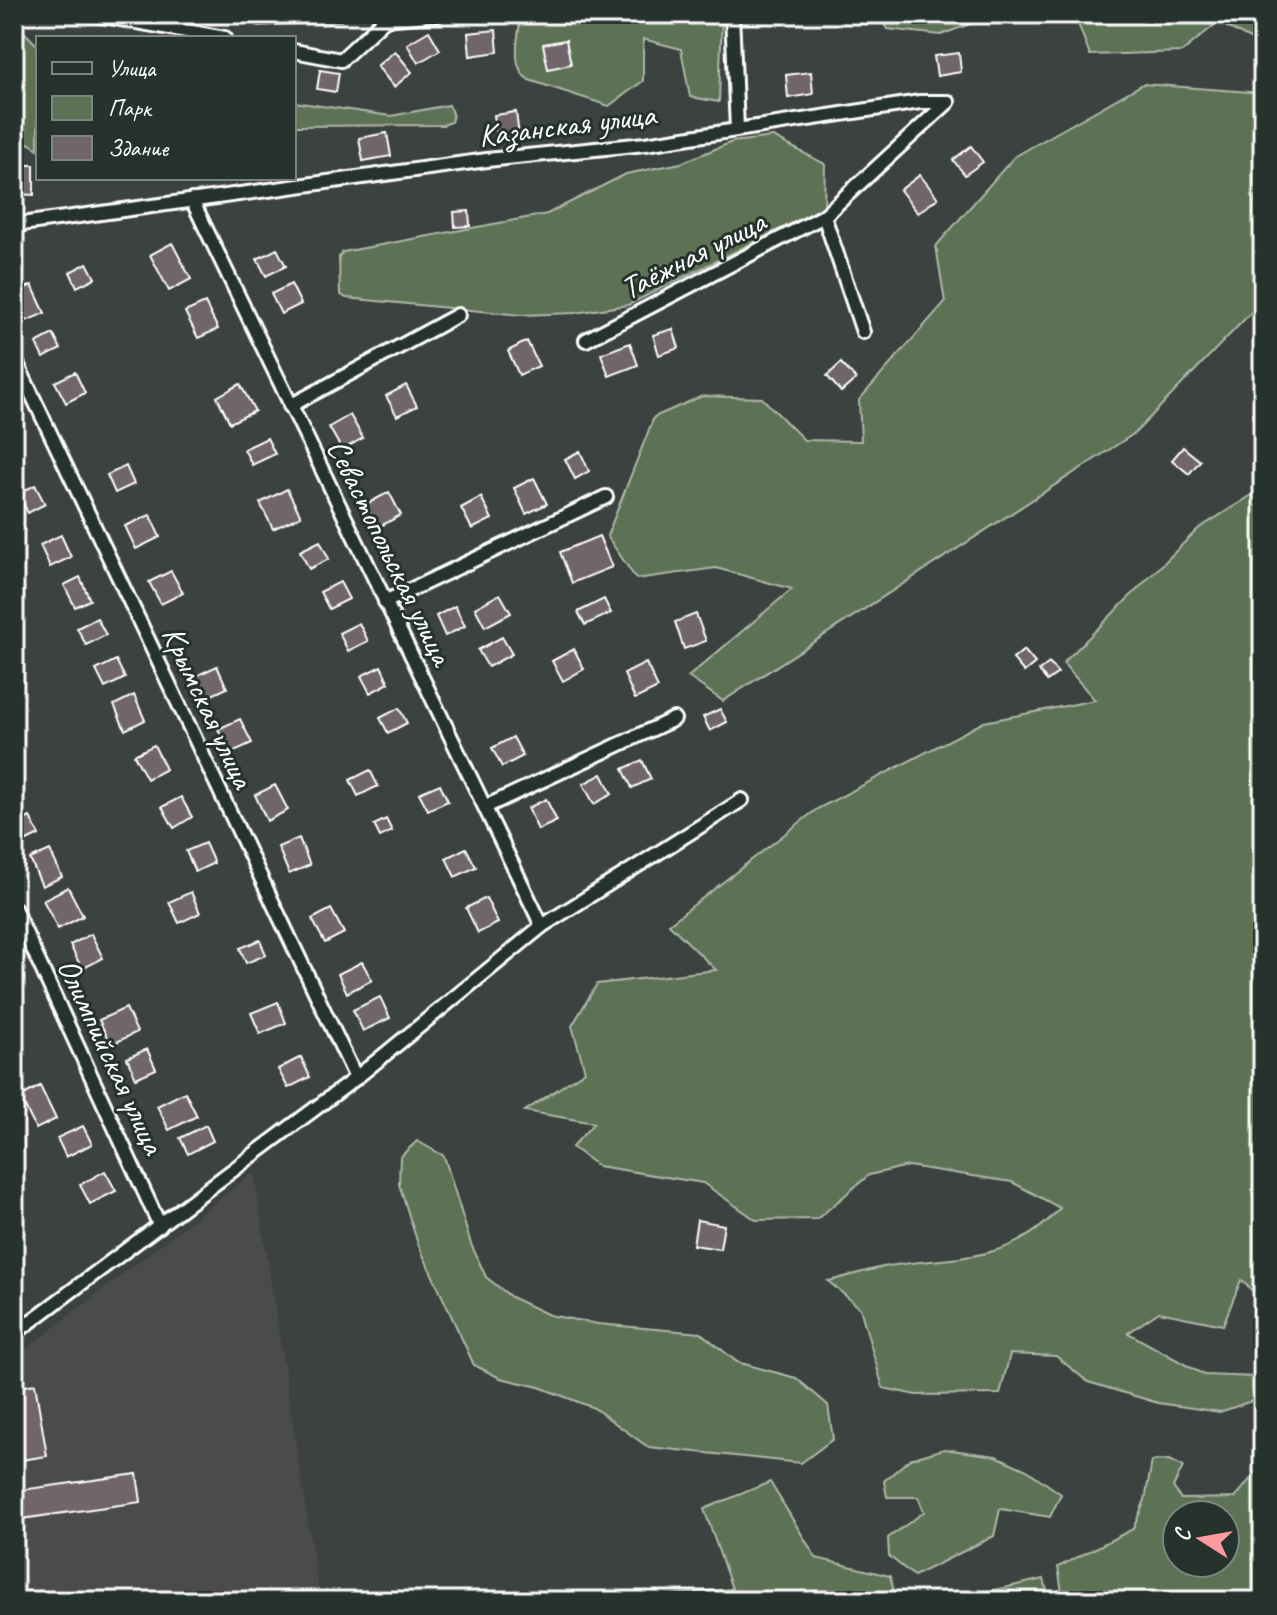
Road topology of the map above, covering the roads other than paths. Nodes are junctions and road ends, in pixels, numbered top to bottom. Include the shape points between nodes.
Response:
1 (92, 14) edge
2 (439, 14) edge
3 (732, 14) edge
4 (214, 36) edge
5 (296, 51) edge
6 (948, 102) joint
7 (737, 129) junction
8 (192, 200) junction
9 (824, 216) junction
10 (14, 225) edge
11 (458, 315) dead end
12 (863, 332) dead end
13 (586, 340) dead end
14 (14, 357) edge
15 (290, 406) junction
16 (606, 497) dead end
17 (385, 602) junction
18 (674, 719) dead end
19 (742, 800) dead end
20 (485, 807) junction
21 (14, 908) edge
22 (542, 926) junction
23 (356, 1078) junction
24 (160, 1226) junction
25 (14, 1334) edge

1 - 4 street
2 - 5 street via 385,19 341,60
3 - 7 street
6 - 7 street, Казанская улица
6 - 9 street, Таёжная улица
7 - 8 street, Казанская улица
8 - 10 street, Казанская улица
8 - 15 street, Севастопольская улица
9 - 12 street
9 - 13 street, Таёжная улица
11 - 15 street
14 - 23 street, Крымская улица
15 - 17 street, Севастопольская улица
16 - 17 street
17 - 20 street, Севастопольская улица
18 - 20 street
19 - 22 street
20 - 22 street, Севастопольская улица
21 - 24 street, Олимпийская улица
22 - 23 street
23 - 24 street
24 - 25 street

